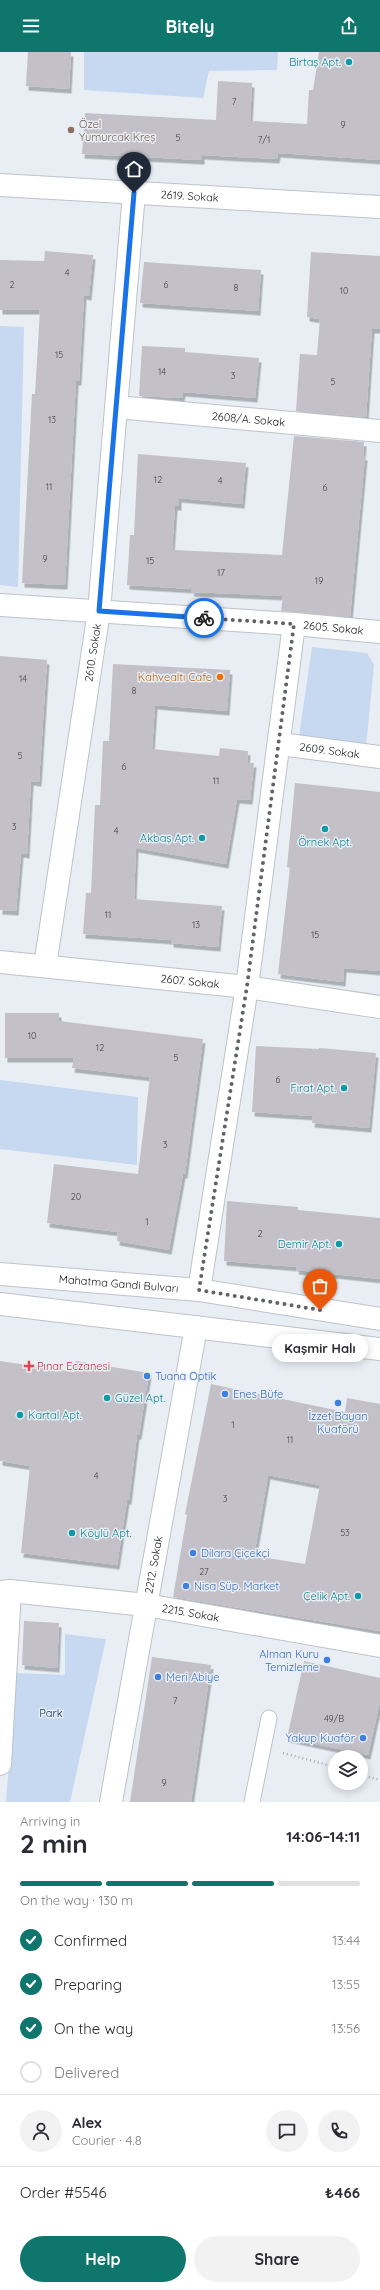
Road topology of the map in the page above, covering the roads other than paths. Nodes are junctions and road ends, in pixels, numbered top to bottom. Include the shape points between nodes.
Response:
1 (0, 185) edge
2 (134, 193) junction
3 (380, 207) edge
4 (117, 407) junction
5 (380, 431) edge
6 (0, 605) edge
7 (99, 611) junction
8 (294, 624) junction
9 (380, 632) edge
10 (280, 744) junction
11 (380, 757) edge
12 (0, 962) edge
13 (45, 966) junction
14 (247, 986) junction
15 (380, 1007) edge
16 (0, 1274) edge
17 (199, 1290) junction
18 (0, 1304) edge
19 (380, 1319) edge
20 (196, 1327) junction
21 (380, 1348) edge
22 (5, 1591) edge
23 (146, 1605) junction
24 (380, 1646) edge
25 (269, 1718) dead end
26 (0, 1764) edge
27 (111, 1802) edge
28 (252, 1802) edge

1 - 2 street, 2619. Sokak
2 - 3 street, 2619. Sokak
2 - 4 street, 2610. Sokak
4 - 5 street, 2608/A. Sokak
4 - 7 street, 2610. Sokak
6 - 7 street, 2605. Sokak
7 - 8 street, 2605. Sokak
7 - 13 street, 2610. Sokak
8 - 9 street, 2605. Sokak
8 - 10 street
10 - 11 street, 2609. Sokak
10 - 14 street
12 - 13 street, 2607. Sokak
13 - 14 street, 2607. Sokak
14 - 15 street, 2607. Sokak
14 - 17 street
16 - 17 street, Mahatma Gandi Bulvarı
17 - 19 street, Mahatma Gandi Bulvarı
18 - 20 street
20 - 21 street
20 - 23 street, 2212. Sokak
22 - 23 street, 2215. Sokak
22 - 26 street
23 - 24 street, 2215. Sokak
23 - 27 street, 2212. Sokak
25 - 28 lane

